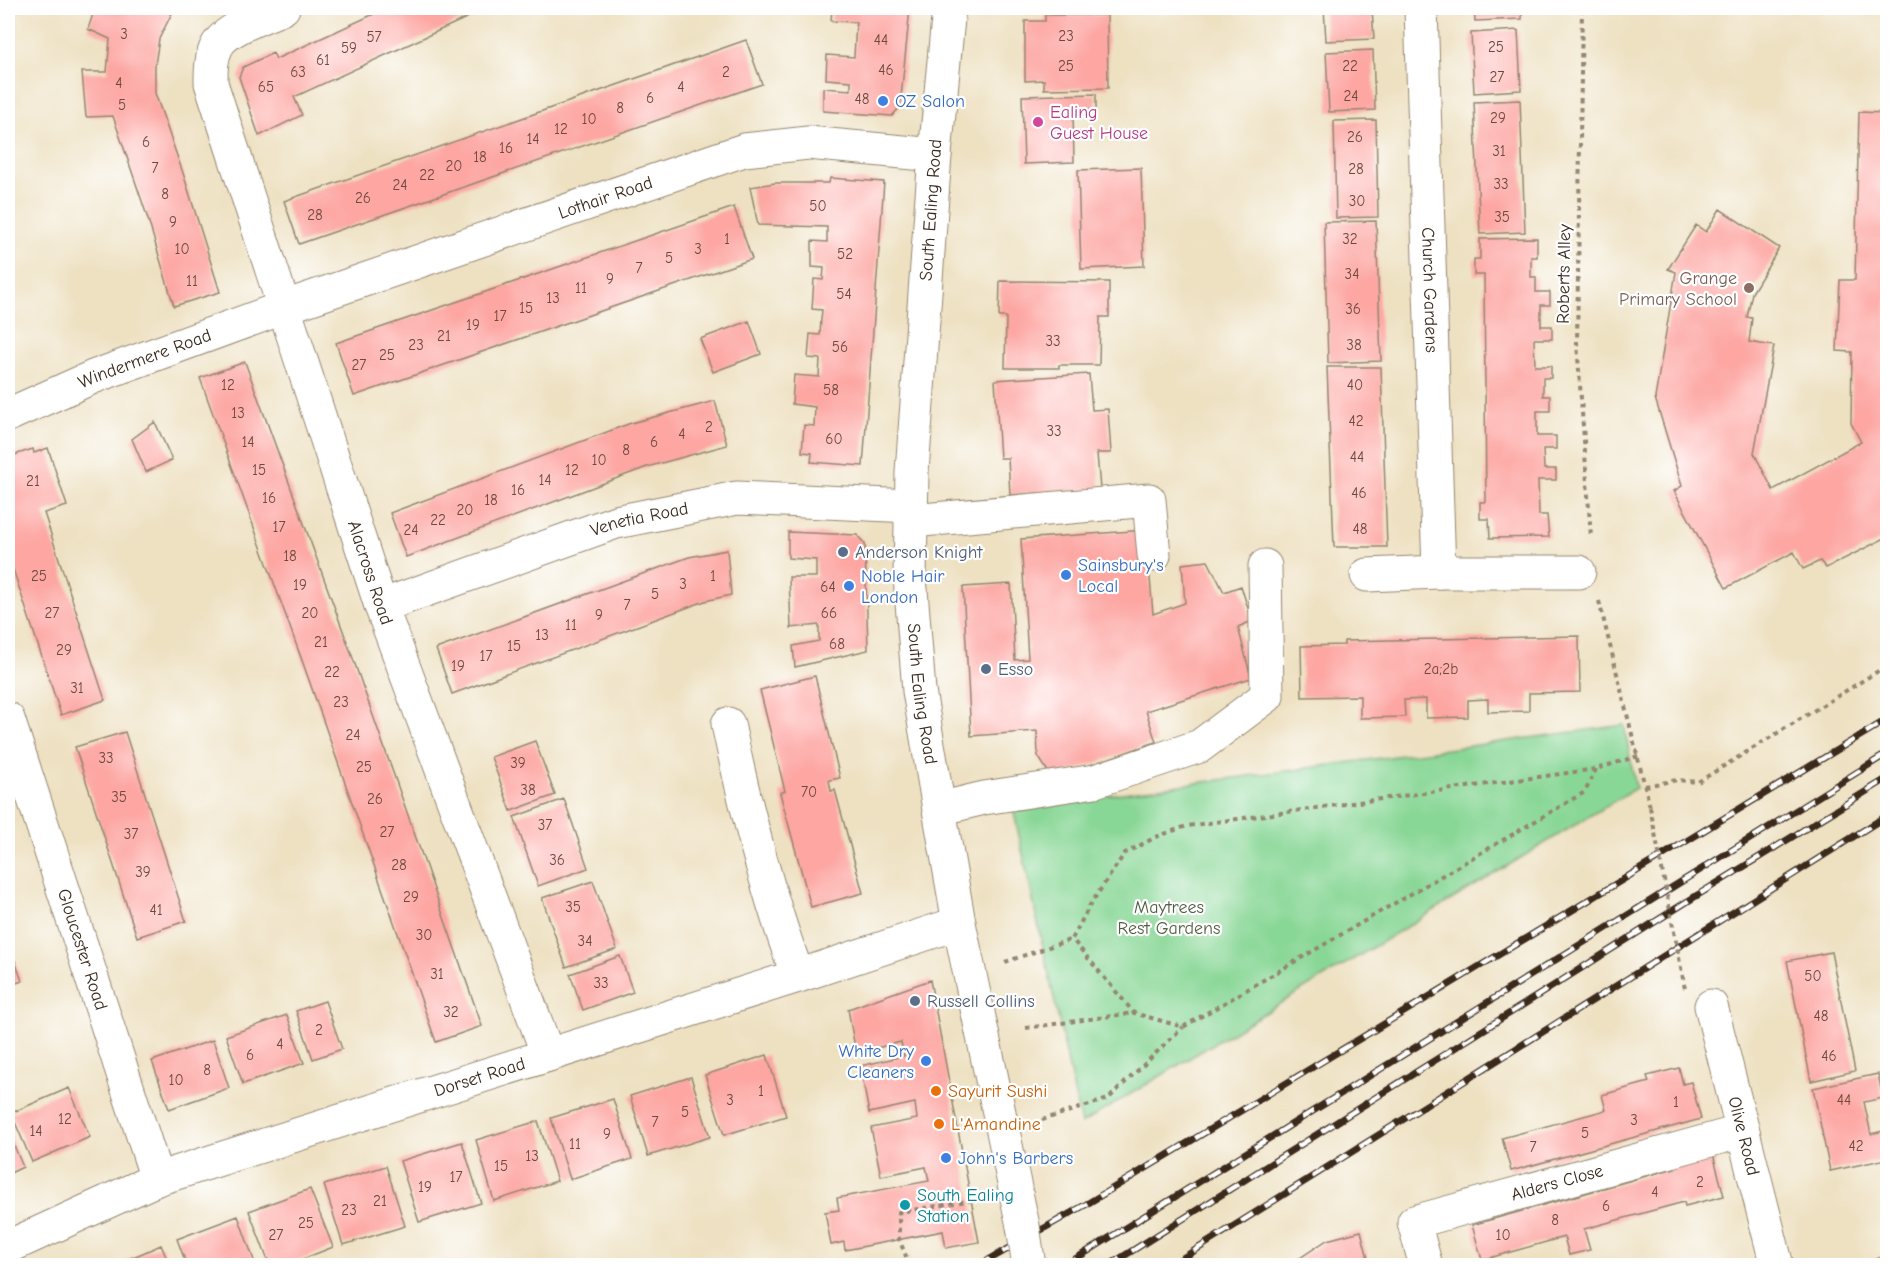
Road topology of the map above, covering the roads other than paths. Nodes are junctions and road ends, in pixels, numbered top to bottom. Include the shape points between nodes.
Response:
1 (283, 8) edge
2 (949, 8) edge
3 (1421, 8) edge
4 (935, 155) junction
5 (285, 307) junction
6 (8, 415) edge
7 (911, 514) junction
8 (1154, 555) dead end
9 (1265, 566) dead end
10 (1439, 572) junction
11 (1579, 572) dead end
12 (1367, 575) dead end
13 (381, 606) junction
14 (8, 719) edge
15 (728, 724) dead end
16 (939, 809) junction
17 (959, 923) junction
18 (798, 976) junction
19 (1698, 997) road end
20 (548, 1055) junction
21 (1743, 1131) junction
22 (157, 1179) junction
23 (8, 1247) edge
24 (1029, 1266) edge
25 (1426, 1266) edge
26 (1777, 1266) edge

1 - 5 street, Alacross Road via 232,31 218,44 211,83
2 - 4 street, South Ealing Road
3 - 10 street, Church Gardens
4 - 5 street, Lothair Road via 808,143 744,150
4 - 7 street, South Ealing Road
5 - 6 street, Windermere Road via 93,377
5 - 13 street, Alacross Road
7 - 8 street, Venetia Road via 1149,500
7 - 13 street, Venetia Road via 737,498 616,522
7 - 16 street, South Ealing Road via 910,577 920,691
9 - 16 street via 1267,696 1237,720 1200,746 1095,781
10 - 11 street
10 - 12 street
13 - 20 street, Alacross Road
14 - 22 street, Gloucester Road
15 - 18 street via 747,812
16 - 17 street, South Ealing Road
17 - 18 street, Dorset Road
17 - 24 street, South Ealing Road, bridge
18 - 20 street, Dorset Road
19 - 21 street, Olive Road
20 - 22 street, Dorset Road
21 - 25 street, Alders Close via 1414,1222
21 - 26 street, Olive Road
22 - 23 street, Dorset Road

